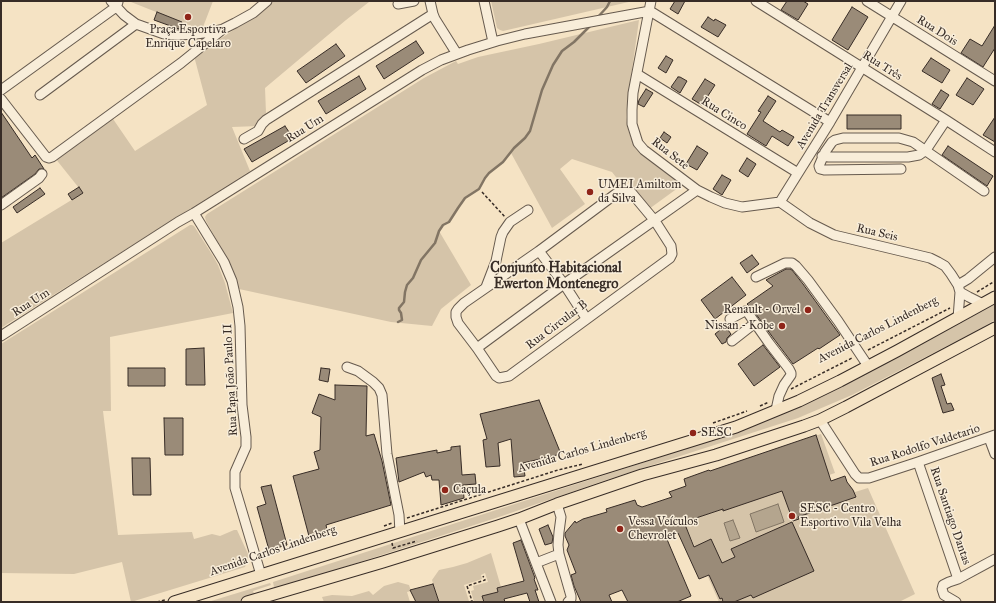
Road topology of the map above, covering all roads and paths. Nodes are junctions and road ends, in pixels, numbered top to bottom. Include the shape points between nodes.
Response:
1 (267, 1) edge
2 (414, 1) edge
3 (430, 1) edge
4 (484, 1) edge
5 (651, 1) edge
6 (756, 1) edge
7 (867, 1) edge
8 (901, 1) edge
9 (116, 3) edge
10 (398, 4) dead end
11 (650, 11) junction
12 (433, 14) junction
13 (891, 16) junction
14 (136, 24) junction
15 (223, 29) junction
16 (493, 42) junction
17 (457, 54) junction
18 (862, 68) junction
19 (637, 74) junction
20 (995, 81) edge
21 (1, 90) edge
22 (40, 95) dead end
23 (1, 99) edge
24 (946, 120) junction
25 (830, 122) junction
26 (244, 139) dead end
27 (926, 150) junction
28 (995, 152) edge
29 (822, 156) junction
30 (901, 169) dead end
31 (798, 173) junction
32 (42, 174) dead end
33 (697, 190) junction
34 (984, 191) dead end
35 (482, 192) dead end
36 (780, 202) junction
37 (1, 205) edge
38 (528, 210) dead end
39 (194, 213) junction
40 (655, 221) junction
41 (510, 222) junction
42 (539, 250) junction
43 (995, 258) edge
44 (756, 277) dead end
45 (995, 282) edge
46 (564, 284) junction
47 (486, 287) junction
48 (959, 288) junction
49 (969, 297) junction
50 (995, 297) edge
51 (959, 304) junction
52 (983, 304) junction
53 (586, 318) junction
54 (958, 318) junction
55 (730, 319) dead end
56 (755, 324) junction
57 (995, 328) edge
58 (1, 336) edge
59 (732, 340) dead end
60 (477, 348) junction
61 (859, 354) junction
62 (868, 366) junction
63 (347, 367) dead end
64 (779, 396) junction
65 (760, 406) dead end
66 (776, 410) junction
67 (747, 411) dead end
68 (820, 420) junction
69 (712, 424) dead end
70 (992, 436) edge
71 (995, 454) edge
72 (588, 462) dead end
73 (918, 462) junction
74 (557, 504) junction
75 (519, 519) junction
76 (399, 520) junction
77 (391, 531) junction
78 (420, 550) junction
79 (559, 554) junction
80 (995, 559) edge
81 (536, 563) junction
82 (261, 575) junction
83 (484, 576) dead end
84 (958, 579) junction
85 (169, 601) edge
86 (157, 602) edge
87 (247, 602) edge
88 (470, 602) edge
89 (551, 602) edge
90 (568, 602) edge
91 (956, 602) edge

1 - 15 street
2 - 10 street
3 - 12 street
4 - 16 street
5 - 11 street, Rua Sete
6 - 18 street, Rua Três
7 - 13 street, Rua Dois
8 - 13 street, Avenida Transversal
9 - 14 street
9 - 21 street
11 - 16 street, Rua Um
11 - 19 street, Rua Sete
11 - 25 street
12 - 17 street
12 - 26 street via 266,120 258,131
13 - 18 street, Avenida Transversal
13 - 20 street, Rua Dois
14 - 15 street via 164,34 178,35
14 - 22 street
15 - 23 street via 181,63 49,158
16 - 17 street, Rua Um
17 - 39 street, Rua Um via 422,70
18 - 24 street, Rua Três
18 - 25 street, Avenida Transversal
19 - 31 street, Rua Cinco
19 - 33 street, Rua Sete via 633,93 632,124 638,143
24 - 27 street
24 - 28 street, Rua Três
25 - 31 street, Avenida Transversal
27 - 29 street via 919,155 908,157
27 - 29 street via 913,142 899,138 843,138 832,142
27 - 34 street
29 - 30 street via 819,166 824,170
31 - 36 street, Avenida Transversal
32 - 37 street
33 - 36 street, Rua Sete via 726,203 742,206
33 - 40 street
35 - 41 path
36 - 48 street, Rua Seis via 810,223 834,235 930,258 945,266
38 - 41 street
39 - 58 street, Rua Um
39 - 82 street, Rua Papa João Paulo II via 224,262 238,307 246,447 235,472 234,488
40 - 42 street via 630,191 622,190
40 - 46 street
40 - 53 street, Rua Circular B via 671,246 670,258
41 - 47 street via 501,237 496,261
42 - 46 street
42 - 47 street
43 - 48 street
44 - 61 street via 785,263 796,266 838,321
45 - 49 path
46 - 53 street
46 - 60 street
47 - 60 street via 456,312 458,323
48 - 49 street, Rua Seis
48 - 51 street
49 - 52 street, Rua Seis
50 - 52 main road, Avenida Carlos Lindenberg
51 - 54 street
51 - 61 path, Avenida Carlos Lindenberg
52 - 54 main road, Avenida Carlos Lindenberg
53 - 60 street, Rua Circular B via 504,378 496,376
54 - 62 main road, Avenida Carlos Lindenberg
55 - 56 street via 745,311
56 - 59 street
56 - 64 street via 790,369 791,375
57 - 68 main road
61 - 62 street
61 - 64 path, Avenida Carlos Lindenberg
62 - 66 main road, Avenida Carlos Lindenberg via 806,398
63 - 76 street via 358,371 373,382 382,395 387,454
64 - 65 path, Avenida Carlos Lindenberg
64 - 66 street
66 - 77 main road, Avenida Carlos Lindenberg via 711,435
67 - 69 path
68 - 73 street, Rua Rodolfo Valdetario via 859,478 869,478
68 - 74 main road
70 - 71 street
70 - 73 street, Rua Rodolfo Valdetario
72 - 76 path, Avenida Carlos Lindenberg
73 - 84 street, Rua Santiago Dantas
74 - 75 main road
74 - 79 street via 561,517
75 - 78 main road
75 - 81 street
76 - 77 street
76 - 77 path, Avenida Carlos Lindenberg
77 - 78 path via 393,548 417,540
77 - 82 main road, Avenida Carlos Lindenberg
78 - 87 main road
79 - 81 street
79 - 90 street via 571,596
80 - 84 street
81 - 89 street
82 - 85 main road, Avenida Carlos Lindenberg
83 - 88 path via 485,580 467,586 472,601
84 - 91 street via 943,585 942,589 944,595
85 - 86 path

